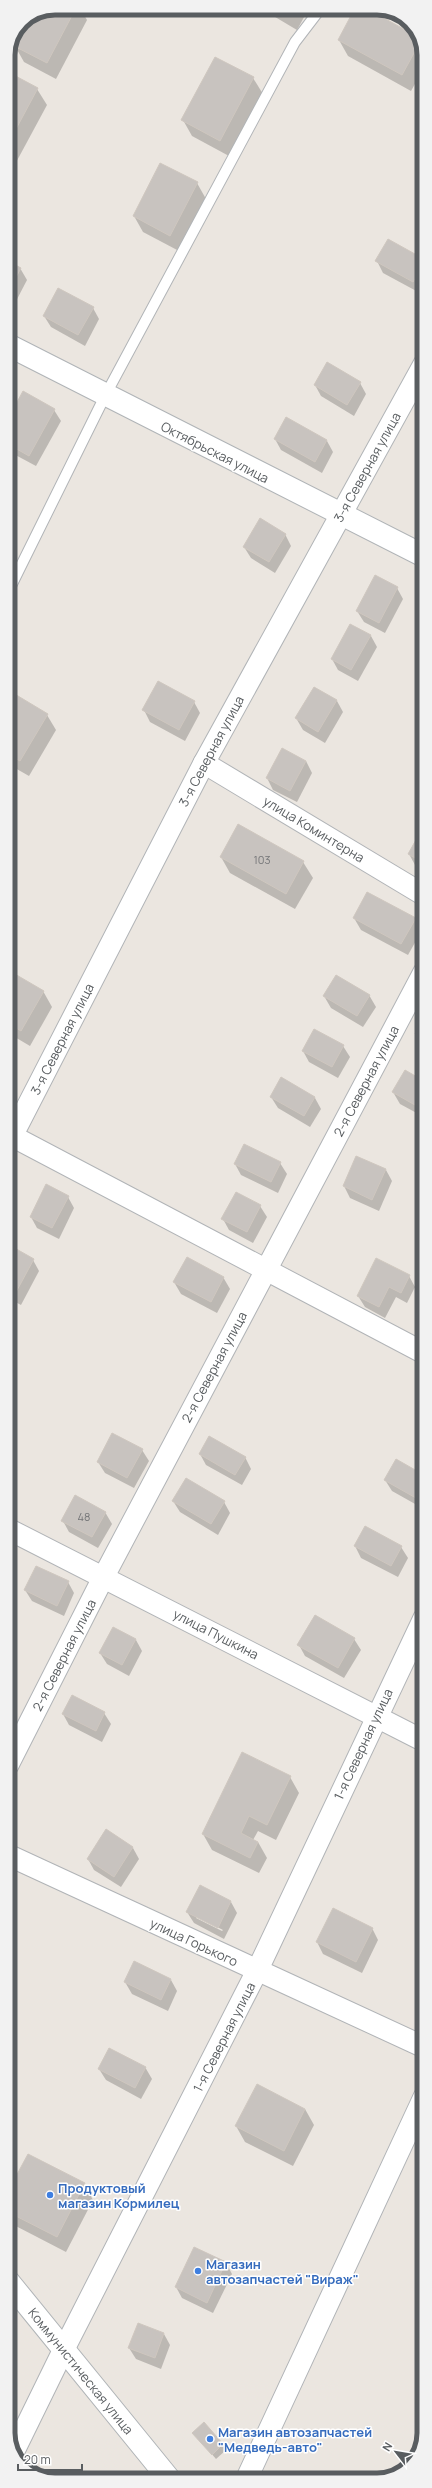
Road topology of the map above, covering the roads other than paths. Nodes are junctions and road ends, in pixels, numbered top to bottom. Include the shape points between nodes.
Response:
1 (316, 15) edge
2 (15, 349) edge
3 (417, 377) edge
4 (105, 396) junction
5 (340, 515) junction
6 (417, 553) edge
7 (15, 578) edge
8 (204, 763) junction
9 (417, 891) edge
10 (417, 985) edge
11 (15, 1130) edge
12 (15, 1142) edge
13 (266, 1268) junction
14 (417, 1349) edge
15 (15, 1532) edge
16 (104, 1576) junction
17 (417, 1632) edge
18 (376, 1717) junction
19 (417, 1738) edge
20 (15, 1751) edge
21 (15, 1858) edge
22 (257, 1971) junction
23 (417, 2043) edge
24 (417, 2112) edge
25 (15, 2290) edge
26 (63, 2351) junction
27 (17, 2445) edge
28 (164, 2473) edge
29 (249, 2473) edge

1 - 4 lane via 295,42
2 - 4 street, Октябрьская улица
3 - 5 street, 3-я Северная улица
4 - 5 street, Октябрьская улица
4 - 7 lane
5 - 6 street, Октябрьская улица
5 - 8 street, 3-я Северная улица
8 - 9 street, улица Коминтерна
8 - 11 street, 3-я Северная улица
10 - 13 street, 2-я Северная улица
12 - 13 street
13 - 14 street
13 - 16 street, 2-я Северная улица
15 - 16 street, улица Пушкина
16 - 18 street, улица Пушкина
16 - 20 street, 2-я Северная улица
17 - 18 street, 1-я Северная улица
18 - 19 street, улица Пушкина
18 - 22 street, 1-я Северная улица
21 - 22 street, улица Горького
22 - 23 street, улица Горького
22 - 26 street, 1-я Северная улица
24 - 29 street
25 - 26 street, Коммунистическая улица
26 - 27 street, 1-я Северная улица
26 - 28 street, Коммунистическая улица

